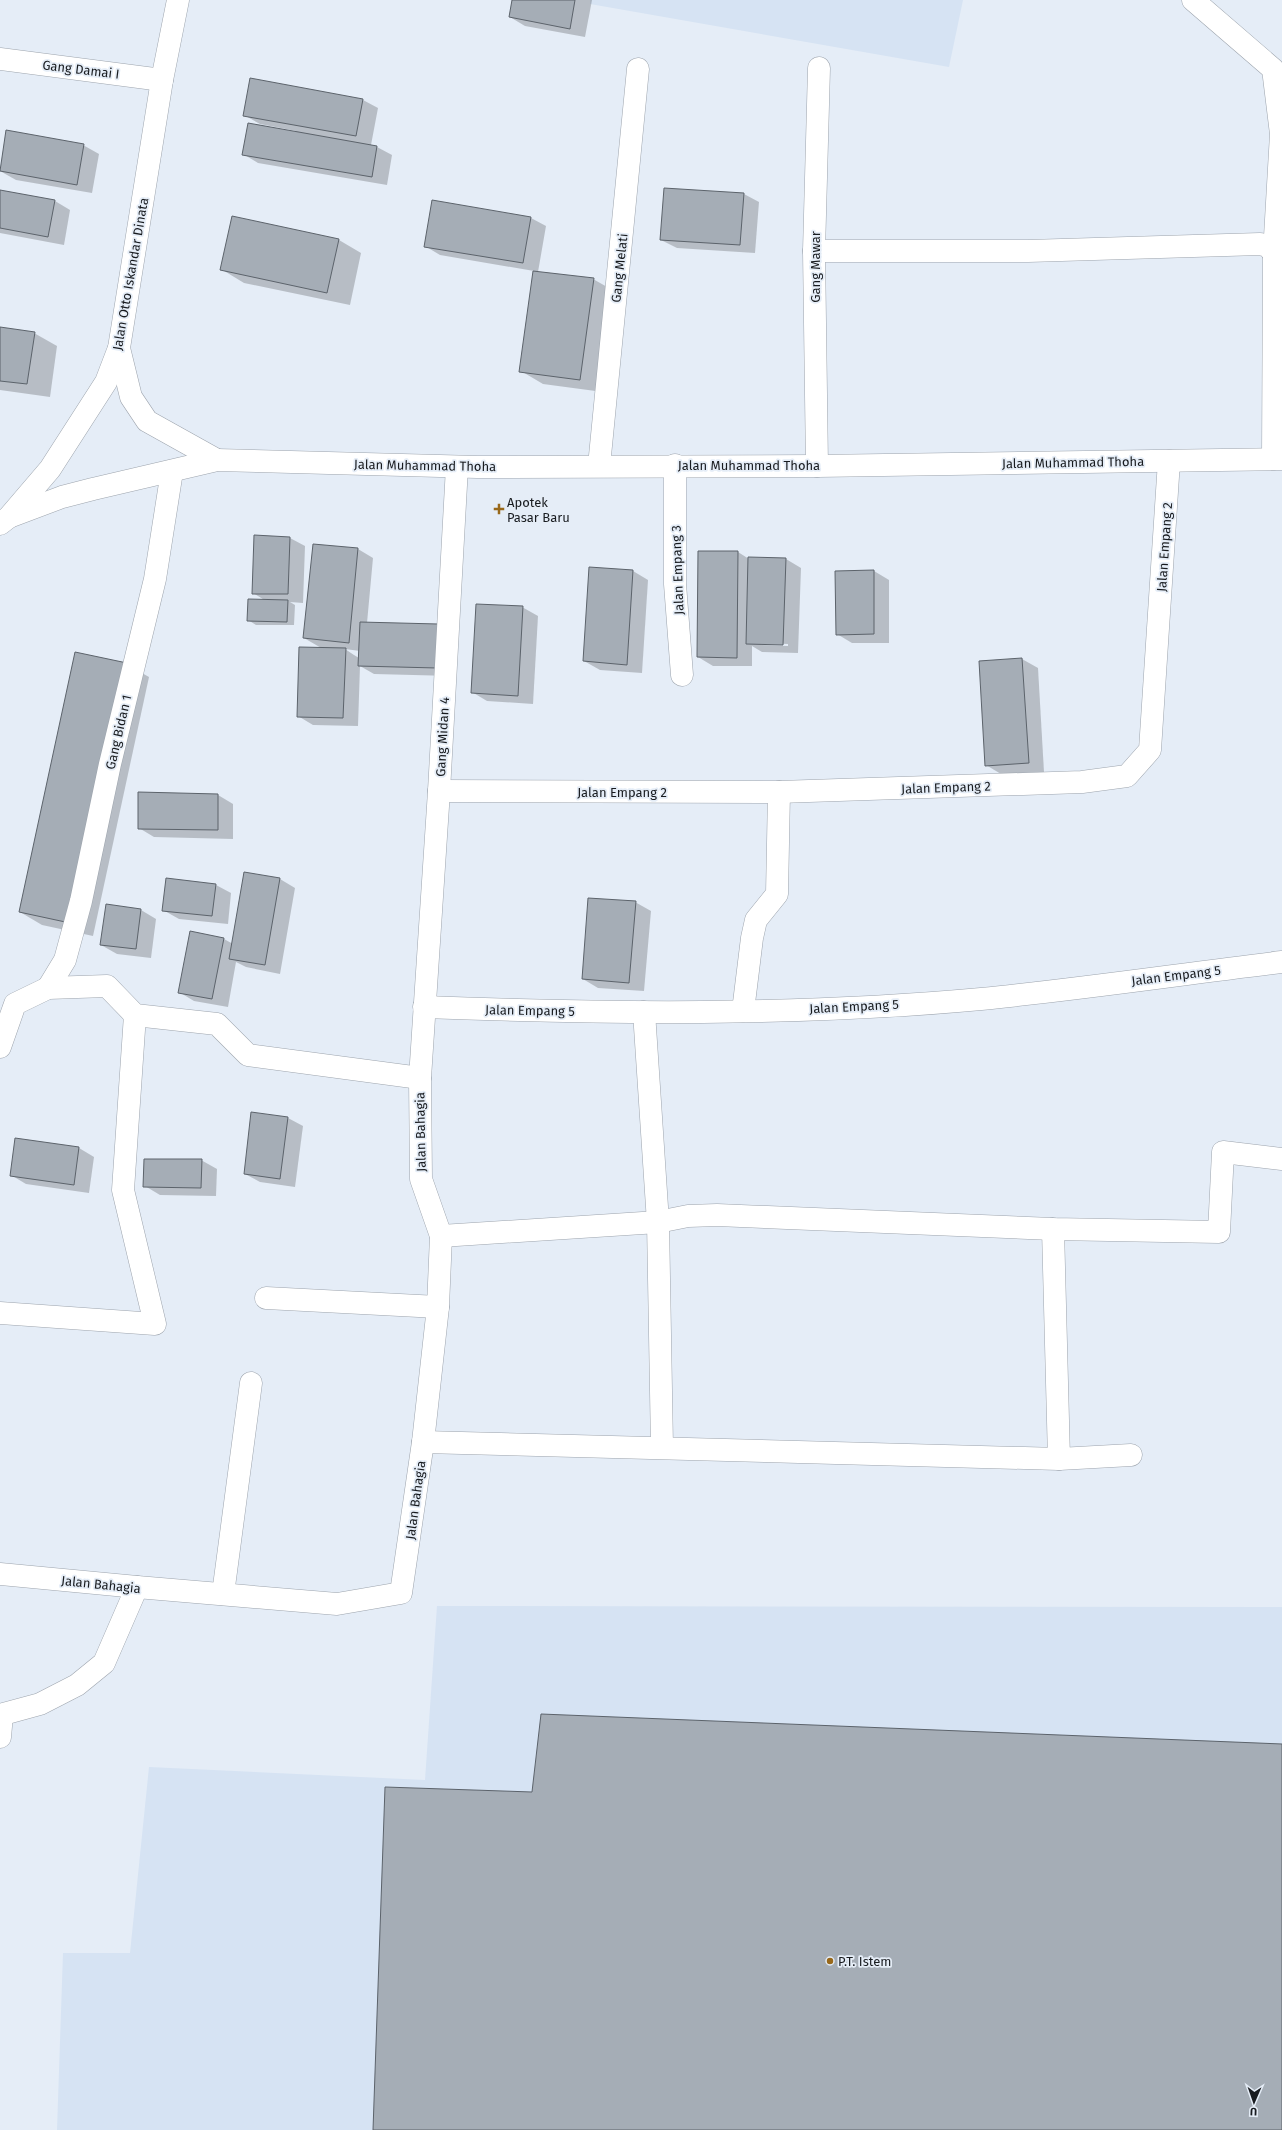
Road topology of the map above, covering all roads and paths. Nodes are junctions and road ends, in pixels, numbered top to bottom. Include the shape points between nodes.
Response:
1 (178, 0) edge
2 (1200, 3) edge
3 (0, 59) edge
4 (819, 68) dead end
5 (638, 69) dead end
6 (162, 80) junction
7 (814, 251) junction
8 (1274, 254) junction
9 (119, 348) junction
10 (1278, 459) edge
11 (217, 460) junction
12 (1168, 461) junction
13 (675, 465) junction
14 (599, 466) junction
15 (817, 466) junction
16 (457, 467) junction
17 (172, 471) junction
18 (5, 521) edge
19 (682, 675) dead end
20 (439, 791) junction
21 (779, 792) junction
22 (1282, 962) edge
23 (48, 988) junction
24 (424, 1007) junction
25 (743, 1011) junction
26 (644, 1012) junction
27 (135, 1015) junction
28 (0, 1047) edge
29 (420, 1078) junction
30 (1282, 1159) edge
31 (658, 1222) junction
32 (1053, 1229) junction
33 (441, 1236) junction
34 (266, 1298) dead end
35 (438, 1307) junction
36 (0, 1313) edge
37 (251, 1383) dead end
38 (423, 1442) junction
39 (662, 1447) junction
40 (1131, 1455) dead end
41 (1059, 1459) junction
42 (0, 1574) edge
43 (137, 1587) junction
44 (223, 1594) junction
45 (1, 1715) edge
46 (0, 1737) edge

1 - 6 main road, Jalan Otto Iskandar Dinata
2 - 8 main road via 1273,69 1281,134
3 - 6 main road, Gang Damai I
4 - 7 main road, Gang Mawar
5 - 14 main road, Gang Melati
6 - 9 main road, Jalan Otto Iskandar Dinata
7 - 8 main road via 1028,251 1260,244 1268,246
7 - 15 main road, Gang Mawar
8 - 10 main road
9 - 11 main road, Jalan Muhammad Thoha via 131,397 147,421
9 - 18 main road, Jalan Otto Iskandar Dinata via 106,382 50,469
10 - 12 main road, Jalan Muhammad Thoha
11 - 16 main road, Jalan Muhammad Thoha
11 - 17 main road, Jalan Muhammad Thoha
12 - 15 main road, Jalan Muhammad Thoha
12 - 21 main road, Jalan Empang 2 via 1150,750 1127,776 1082,782
13 - 14 main road, Jalan Muhammad Thoha
13 - 15 main road, Jalan Muhammad Thoha
13 - 19 main road, Jalan Empang 3 via 675,584
14 - 16 main road, Jalan Muhammad Thoha
16 - 20 main road, Gang Midan 4
17 - 18 main road, Jalan Muhammad Thoha via 62,497
17 - 23 main road, Gang Bidan 1 via 155,579 110,764 81,901 65,960
20 - 21 main road, Jalan Empang 2
20 - 24 main road, Gang Midan 4
21 - 25 main road via 777,894 756,920
22 - 25 main road, Jalan Empang 5 via 982,998 877,1006
23 - 27 main road via 107,986
23 - 28 main road via 15,1004
24 - 26 main road, Jalan Empang 5
24 - 29 main road, Jalan Bahagia
25 - 26 main road, Jalan Empang 5
26 - 31 main road
27 - 29 main road via 217,1024 248,1055
27 - 36 main road via 123,1190 155,1324
29 - 33 main road, Jalan Bahagia via 421,1179
30 - 32 main road via 1223,1152 1220,1232
31 - 32 main road via 688,1216 717,1215
31 - 33 main road
31 - 39 main road
32 - 41 main road
33 - 35 main road, Jalan Bahagia
34 - 35 main road
35 - 38 main road, Jalan Bahagia
37 - 44 main road
38 - 39 main road
38 - 44 main road, Jalan Bahagia via 401,1593 337,1604
39 - 41 main road
40 - 41 main road
42 - 43 main road, Jalan Bahagia
43 - 44 main road, Jalan Bahagia
43 - 45 main road via 104,1663 77,1685 40,1704
45 - 46 main road

